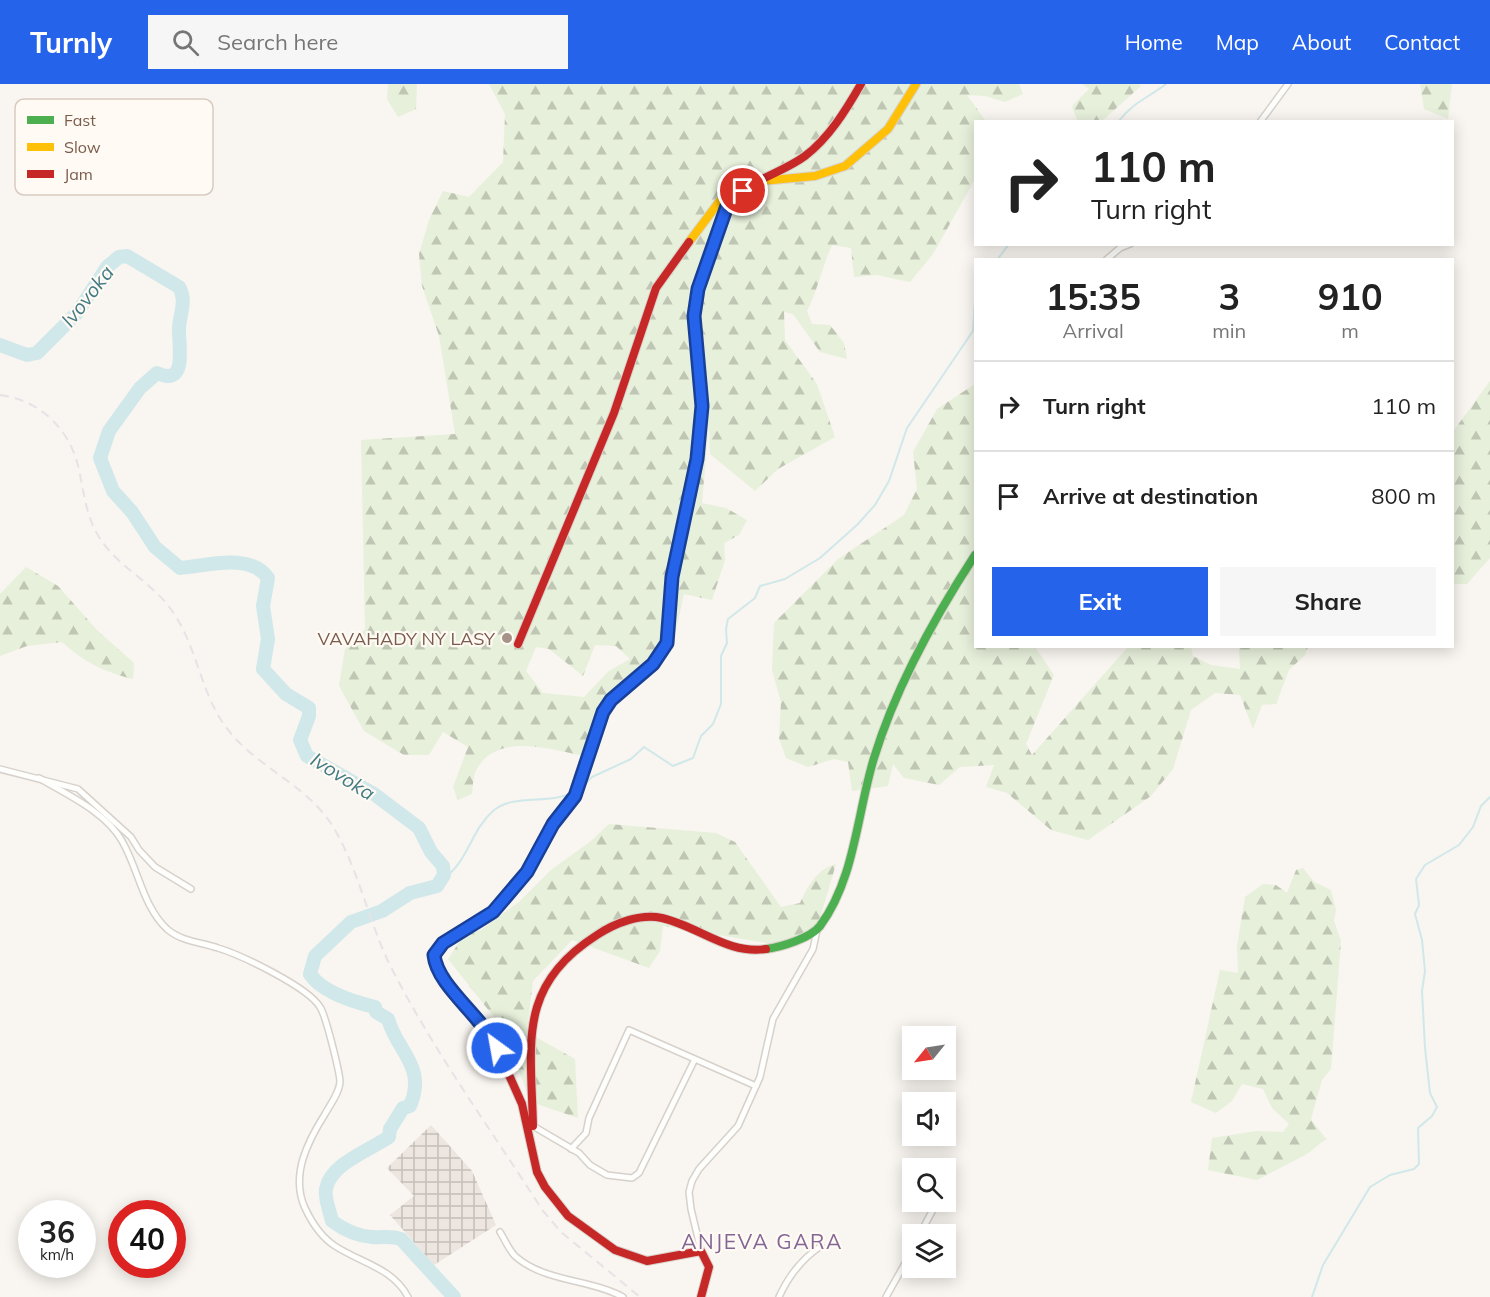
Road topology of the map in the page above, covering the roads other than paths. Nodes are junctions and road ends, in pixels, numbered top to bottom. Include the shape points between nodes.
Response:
1 (861, 84) edge
2 (916, 84) edge
3 (1288, 84) edge
4 (1262, 120) edge
5 (759, 181) junction
6 (1125, 246) edge
7 (1108, 258) edge
8 (974, 556) edge
9 (518, 644) dead end
10 (0, 769) edge
11 (39, 778) junction
12 (191, 889) dead end
13 (817, 930) junction
14 (694, 1061) junction
15 (756, 1086) junction
16 (531, 1126) junction
17 (571, 1149) junction
18 (500, 1232) dead end
19 (821, 1246) dead end
20 (700, 1251) junction
21 (902, 1268) edge
22 (408, 1297) edge
23 (623, 1297) edge
24 (701, 1297) edge
25 (779, 1297) edge
26 (885, 1297) edge

1 - 5 street via 844,114 805,156
2 - 5 street via 888,129 845,166 815,177
3 - 4 street
5 - 9 street via 737,184 728,190 656,288 614,412
5 - 16 street via 727,206 698,289 694,316 702,406 697,459 672,577 667,643 653,664 611,700 603,712 575,796 553,824 527,872 493,912 443,943 434,955 442,978 490,1034
6 - 7 street
8 - 13 street via 947,595 890,716 874,758 842,880
10 - 11 street
11 - 12 street via 78,789 131,837 156,867
11 - 22 street via 96,814 122,839 152,908 167,929 189,941 219,948 253,963 312,998 320,1007 340,1083 309,1140 299,1190 318,1232 390,1275
13 - 15 street via 813,949 773,1019
13 - 16 street via 777,949 745,952 660,918 635,919 590,938 565,956 543,983 533,1014
14 - 15 street
14 - 17 street via 633,1179 607,1175
14 - 17 street via 629,1030 589,1118 586,1133
15 - 20 street via 738,1126 692,1181 689,1192
16 - 17 street
16 - 20 street via 538,1173 588,1234 647,1261
18 - 23 street via 515,1255 539,1271 582,1281
19 - 25 street via 791,1276
20 - 24 street via 710,1263
21 - 26 street

